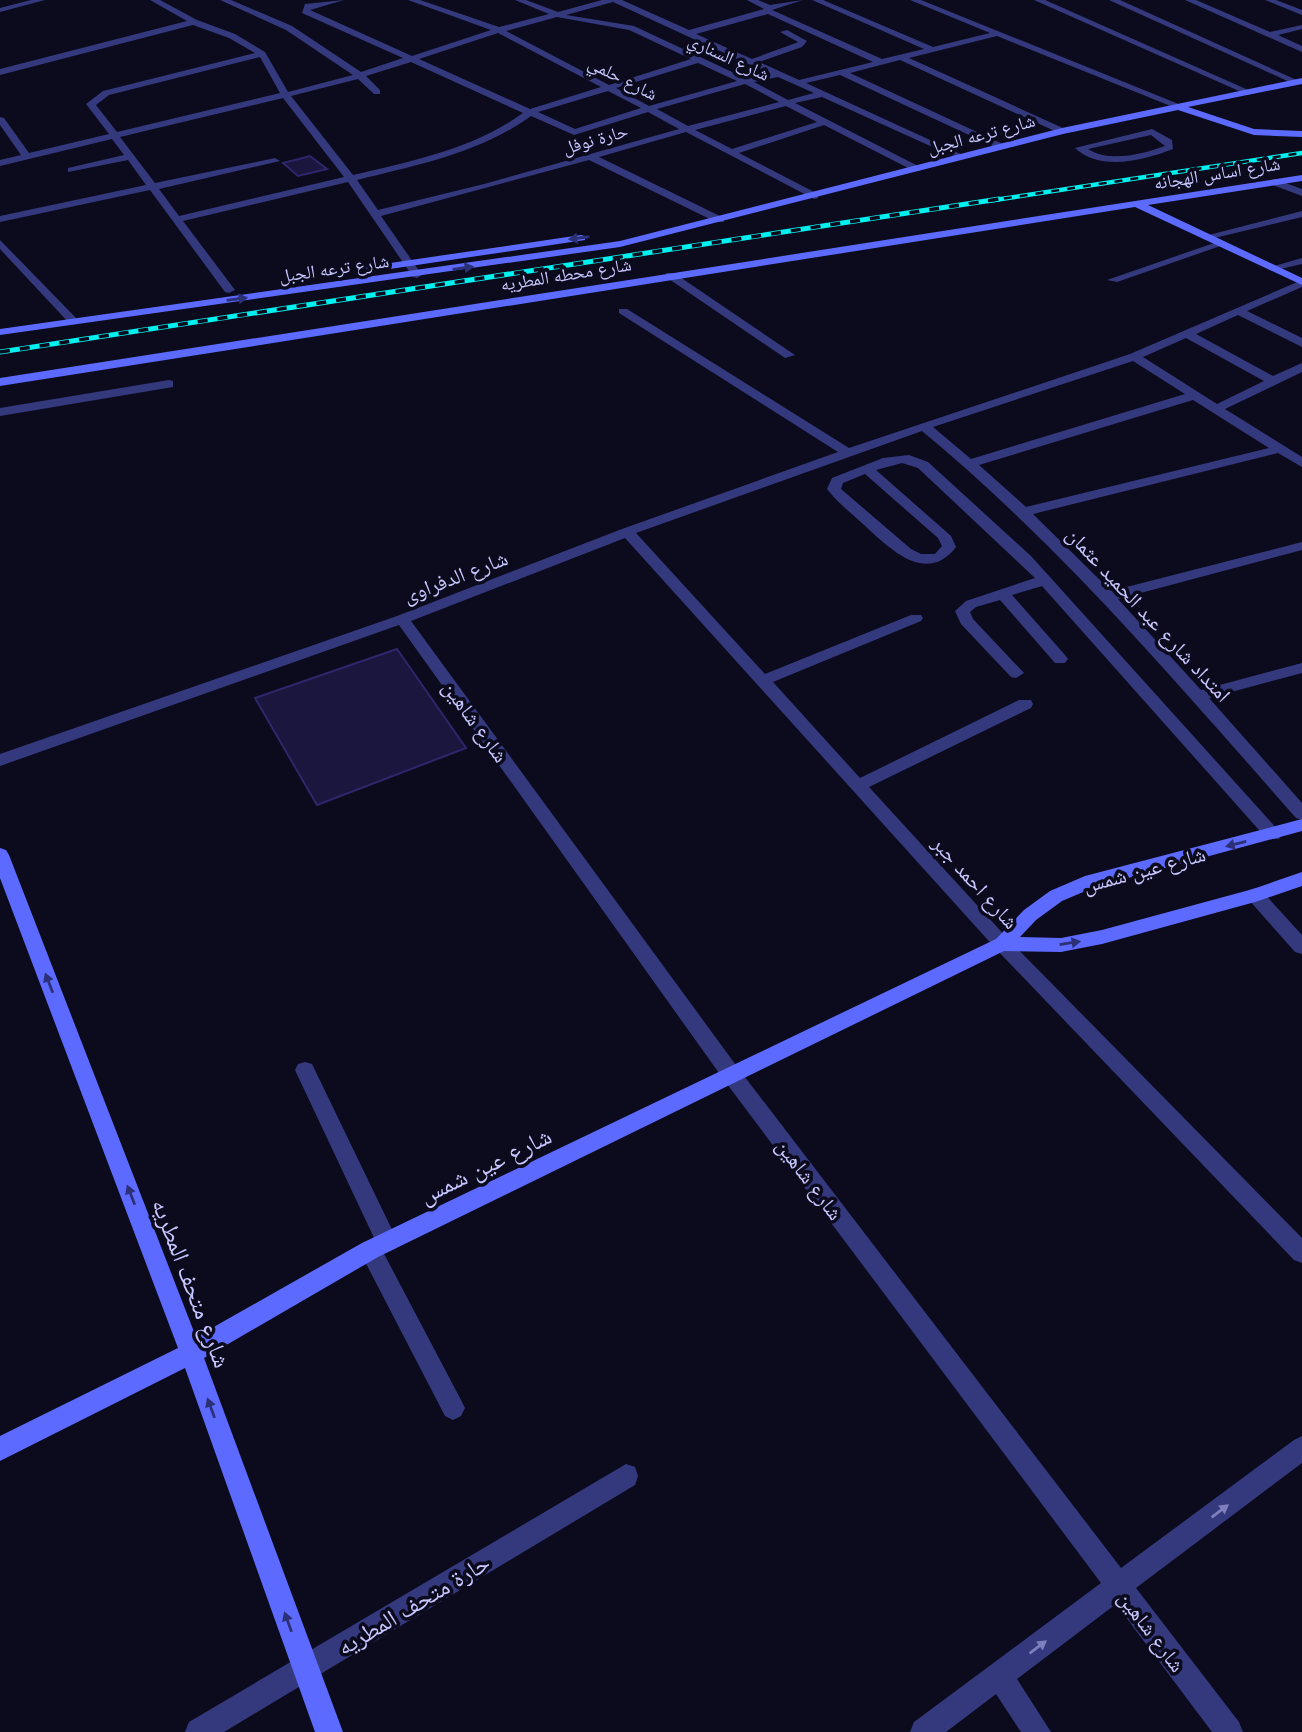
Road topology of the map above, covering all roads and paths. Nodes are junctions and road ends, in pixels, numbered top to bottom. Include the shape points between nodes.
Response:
1 (41, 0) edge
2 (224, 0) edge
3 (340, 0) edge
4 (412, 0) edge
5 (519, 0) edge
6 (613, 0) edge
7 (751, 0) edge
8 (799, 0) edge
9 (816, 0) edge
10 (914, 0) edge
11 (1038, 0) edge
12 (1113, 0) edge
13 (1189, 0) edge
14 (1269, 0) edge
15 (158, 1) edge
16 (0, 10) edge
17 (769, 10) junction
18 (1302, 13) edge
19 (558, 15) junction
20 (194, 22) junction
21 (793, 23) junction
22 (1302, 27) edge
23 (499, 30) junction
24 (689, 33) junction
25 (997, 34) junction
26 (1269, 35) junction
27 (1302, 49) edge
28 (932, 50) junction
29 (262, 54) junction
30 (900, 57) junction
31 (409, 59) junction
32 (698, 60) junction
33 (751, 61) junction
34 (881, 62) junction
35 (0, 72) edge
36 (841, 72) junction
37 (779, 74) junction
38 (360, 76) junction
39 (745, 81) junction
40 (1300, 81) edge
41 (797, 83) junction
42 (607, 88) junction
43 (377, 92) dead end
44 (284, 93) junction
45 (1251, 93) junction
46 (822, 94) junction
47 (787, 102) junction
48 (1176, 105) junction
49 (650, 110) junction
50 (530, 112) junction
51 (1125, 117) junction
52 (1, 120) edge
53 (825, 122) junction
54 (686, 127) junction
55 (1062, 131) junction
56 (1152, 132) junction
57 (1302, 134) edge
58 (113, 137) junction
59 (1002, 147) junction
60 (732, 152) junction
61 (27, 157) junction
62 (128, 157) junction
63 (590, 157) junction
64 (962, 157) junction
65 (275, 161) dead end
66 (0, 163) edge
67 (917, 169) junction
68 (71, 170) dead end
69 (1302, 178) edge
70 (351, 179) junction
71 (1275, 182) junction
72 (150, 186) junction
73 (1302, 193) edge
74 (814, 196) junction
75 (1137, 204) junction
76 (376, 214) junction
77 (1302, 214) edge
78 (0, 219) edge
79 (176, 220) junction
80 (720, 220) junction
81 (672, 232) junction
82 (1206, 237) junction
83 (0, 243) edge
84 (1221, 244) junction
85 (1302, 261) edge
86 (410, 263) junction
87 (1272, 268) junction
88 (417, 275) junction
89 (670, 275) junction
90 (1113, 280) dead end
91 (1302, 283) edge
92 (229, 290) junction
93 (624, 311) dead end
94 (1238, 311) junction
95 (65, 313) junction
96 (0, 322) edge
97 (74, 322) junction
98 (0, 332) edge
99 (1187, 334) junction
100 (1302, 343) edge
101 (789, 355) dead end
102 (1134, 357) junction
103 (1302, 367) edge
104 (1273, 381) junction
105 (0, 382) edge
106 (169, 384) dead end
107 (1195, 395) junction
108 (1216, 409) junction
109 (0, 412) edge
110 (924, 426) junction
111 (1280, 449) junction
112 (848, 453) junction
113 (971, 463) junction
114 (1302, 463) edge
115 (867, 469) junction
116 (1024, 512) junction
117 (627, 532) junction
118 (1302, 546) edge
119 (1045, 580) junction
120 (1003, 594) junction
121 (1110, 596) junction
122 (402, 618) junction
123 (916, 618) dead end
124 (1060, 659) dead end
125 (1302, 668) edge
126 (1016, 673) dead end
127 (762, 681) junction
128 (1197, 696) junction
129 (1025, 704) dead end
130 (0, 760) edge
131 (858, 786) junction
132 (1302, 814) edge
133 (1302, 825) edge
134 (1273, 835) junction
135 (0, 855) edge
136 (1302, 879) edge
137 (1255, 895) junction
138 (1002, 944) junction
139 (1302, 947) edge
140 (305, 1070) dead end
141 (731, 1074) junction
142 (378, 1246) junction
143 (1302, 1253) edge
144 (191, 1353) junction
145 (453, 1408) dead end
146 (1302, 1448) edge
147 (0, 1449) edge
148 (626, 1476) dead end
149 (1118, 1587) junction
150 (305, 1669) junction
151 (999, 1676) junction
152 (199, 1732) edge
153 (329, 1732) edge
154 (924, 1732) edge
155 (1037, 1732) edge
156 (1229, 1732) edge

1 - 16 street
2 - 38 street via 289,28
3 - 31 street via 309,6 305,11
4 - 23 street, شارع حلمي
5 - 19 street, شارع السناري
6 - 19 street
6 - 24 street
7 - 17 street
8 - 17 street
9 - 28 street
10 - 25 street
11 - 45 street
12 - 40 street
13 - 26 street
14 - 18 street
15 - 20 street
17 - 21 street
17 - 24 street
19 - 23 street
19 - 32 street, شارع السناري via 631,28
20 - 29 street via 232,36
20 - 35 street
21 - 33 street via 777,29 803,40 799,45
21 - 34 street
22 - 26 street
23 - 31 street
23 - 42 street, شارع حلمي
24 - 33 street
25 - 28 street
25 - 48 street
26 - 27 street
28 - 30 street
29 - 44 street
29 - 58 street via 106,93 91,104
30 - 34 street
30 - 55 street
31 - 38 street
31 - 50 street
32 - 39 street, شارع السناري
32 - 42 street
33 - 37 street
34 - 36 street
36 - 41 street
36 - 59 street
37 - 39 street
37 - 41 street
38 - 43 street
38 - 44 street
39 - 47 street, شارع السناري
39 - 49 street
40 - 45 street, شارع ترعه الجبل
41 - 46 street
42 - 49 street, شارع حلمي
42 - 50 street
44 - 58 street
44 - 70 street
45 - 48 street, شارع ترعه الجبل
46 - 47 street, حارة نوفل
46 - 64 street
47 - 53 street, شارع السناري
47 - 54 street, حارة نوفل
48 - 51 street, شارع ترعه الجبل
48 - 57 street via 1251,132
49 - 50 street via 574,131
49 - 54 street, شارع حلمي
50 - 70 street via 483,141
51 - 55 street, شارع ترعه الجبل
51 - 56 street
52 - 61 street
53 - 60 street
53 - 67 street, شارع السناري
54 - 60 street, شارع حلمي
54 - 63 street, حارة نوفل
55 - 59 street, شارع ترعه الجبل
56 - 56 street via 1171,145 1107,160 1080,148
58 - 61 street
58 - 62 street
59 - 64 street, شارع ترعه الجبل
60 - 74 street, شارع حلمي
61 - 66 street
62 - 68 street
62 - 72 street
63 - 76 street, حارة نوفل
63 - 80 street
64 - 67 street, شارع ترعه الجبل
65 - 72 street
67 - 74 street, شارع ترعه الجبل
69 - 71 street, شارع اساس الهجانه
70 - 76 street
70 - 79 street
71 - 73 street
71 - 75 street, شارع اساس الهجانه
72 - 78 street
72 - 79 street
74 - 80 street, شارع ترعه الجبل
75 - 82 street
75 - 89 street, شارع محطه المطريه
76 - 86 street
77 - 82 street
79 - 92 street
80 - 81 street, شارع ترعه الجبل
81 -> 86 street, شارع ترعه الجبل via 604,235
88 -> 81 street, شارع ترعه الجبل
82 - 84 street
83 - 95 street
84 - 87 street
84 - 90 street
85 - 87 street
86 - 88 street
86 - 92 street, شارع ترعه الجبل
87 - 91 street
97 -> 88 street, شارع ترعه الجبل
89 - 101 street
89 - 105 street, شارع محطه المطريه
91 - 94 street, شارع الدفراوى
92 - 95 street, شارع ترعه الجبل
93 - 112 street
94 - 99 street, شارع الدفراوى
94 - 100 street
95 - 96 street, شارع ترعه الجبل
95 - 97 street
97 - 98 street, شارع ترعه الجبل
99 - 102 street, شارع الدفراوى
99 - 104 street
102 - 107 street
102 - 110 street, شارع الدفراوى
103 - 104 street
104 - 108 street
106 - 109 street
107 - 108 street
107 - 113 street
108 - 111 street
110 - 112 street, شارع الدفراوى
110 - 113 street, امتداد شارع عبد الحميد عثمان
111 - 114 street
111 - 116 street
112 - 117 street, شارع الدفراوى
113 - 116 street, امتداد شارع عبد الحميد عثمان
115 - 115 street via 837,481 834,489 905,554 932,558 946,552 949,547 944,536
115 - 119 street via 900,458 919,461
116 - 121 street, امتداد شارع عبد الحميد عثمان
117 - 122 street, شارع الدفراوى
117 - 127 street, شارع احمد جبر
118 - 121 street
119 - 120 street
119 - 134 street
120 - 124 street
120 - 126 street via 965,607 962,616
121 - 128 street, امتداد شارع عبد الحميد عثمان
122 - 130 street, شارع الدفراوى
122 - 141 street, شارع شاهين
123 - 127 street
125 - 128 street
127 - 131 street, شارع احمد جبر
128 - 132 street, امتداد شارع عبد الحميد عثمان
129 - 131 street
131 - 138 street, شارع احمد جبر
133 - 134 street, شارع عين شمس
134 -> 138 street, شارع عين شمس via 1091,881 1056,896
144 -> 135 street, شارع متحف المطريه
136 - 137 street, شارع عين شمس
138 -> 137 street, شارع عين شمس via 1071,943
137 - 139 street
138 - 141 street, شارع عين شمس
138 - 143 street, شارع احمد جبر
140 - 142 street
141 - 142 street, شارع عين شمس
141 - 149 street, شارع شاهين
142 - 144 street, شارع عين شمس
142 - 145 street
144 - 147 street, شارع عين شمس
150 -> 144 street, شارع متحف المطريه
149 -> 146 street
148 - 150 street, حارة متحف المطريه
151 -> 149 street
149 - 156 street, شارع شاهين
150 - 152 street, حارة متحف المطريه
150 - 153 street, شارع متحف المطريه
151 - 154 street
151 - 155 street

